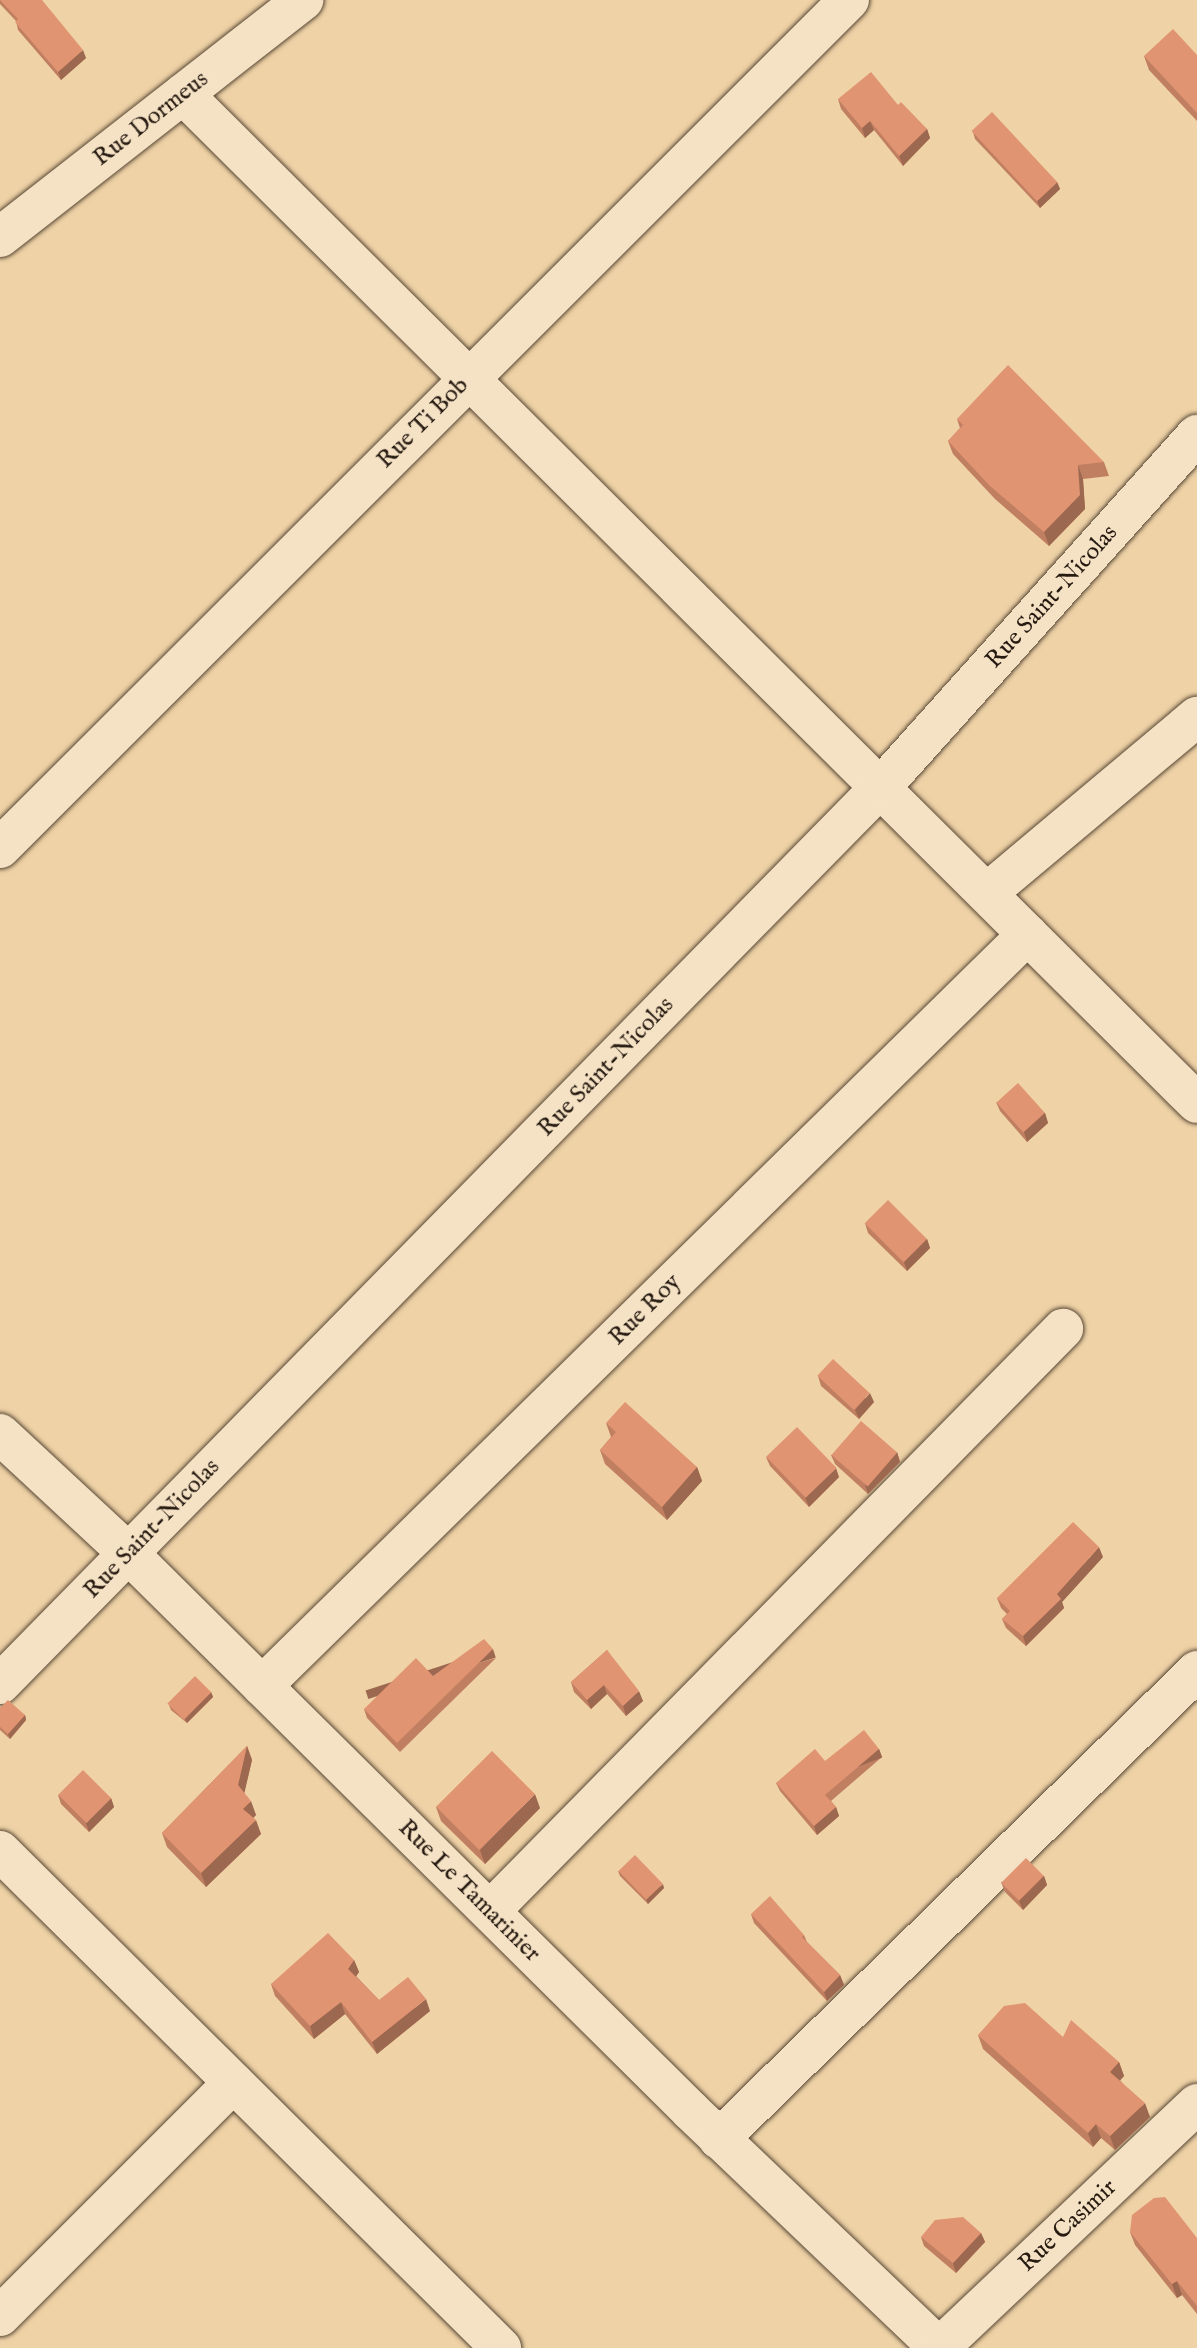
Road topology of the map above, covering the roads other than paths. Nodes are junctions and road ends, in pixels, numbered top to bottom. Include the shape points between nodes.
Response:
1 (303, 0) edge
2 (849, 0) edge
3 (183, 94) junction
4 (0, 237) edge
5 (469, 377) junction
6 (1197, 435) edge
7 (1197, 717) edge
8 (881, 787) junction
9 (0, 848) edge
10 (987, 893) junction
11 (1028, 934) junction
12 (1197, 1103) edge
13 (1063, 1329) dead end
14 (0, 1434) edge
15 (128, 1553) junction
16 (1197, 1671) edge
17 (0, 1684) edge
18 (262, 1686) junction
19 (0, 1851) edge
20 (490, 1911) junction
21 (233, 2083) junction
22 (1197, 2104) edge
23 (719, 2139) junction
24 (0, 2316) edge
25 (501, 2348) edge
26 (939, 2348) edge

1 - 3 street, Rue Dormeus
2 - 5 street, Rue Ti Bob
3 - 4 street, Rue Dormeus
3 - 5 street
5 - 8 street
5 - 9 street, Rue Ti Bob
6 - 8 street, Rue Saint-Nicolas
7 - 10 street
8 - 10 street
8 - 15 street, Rue Saint-Nicolas
10 - 11 street
11 - 12 street
11 - 18 street, Rue Roy
13 - 20 street
14 - 15 street, Rue Le Tamarinier
15 - 17 street, Rue Saint-Nicolas
15 - 18 street, Rue Le Tamarinier
16 - 23 street
18 - 20 street, Rue Le Tamarinier
19 - 21 street
20 - 23 street, Rue Le Tamarinier
21 - 24 street
21 - 25 street
22 - 26 street, Rue Casimir
23 - 26 street, Rue Le Tamarinier

